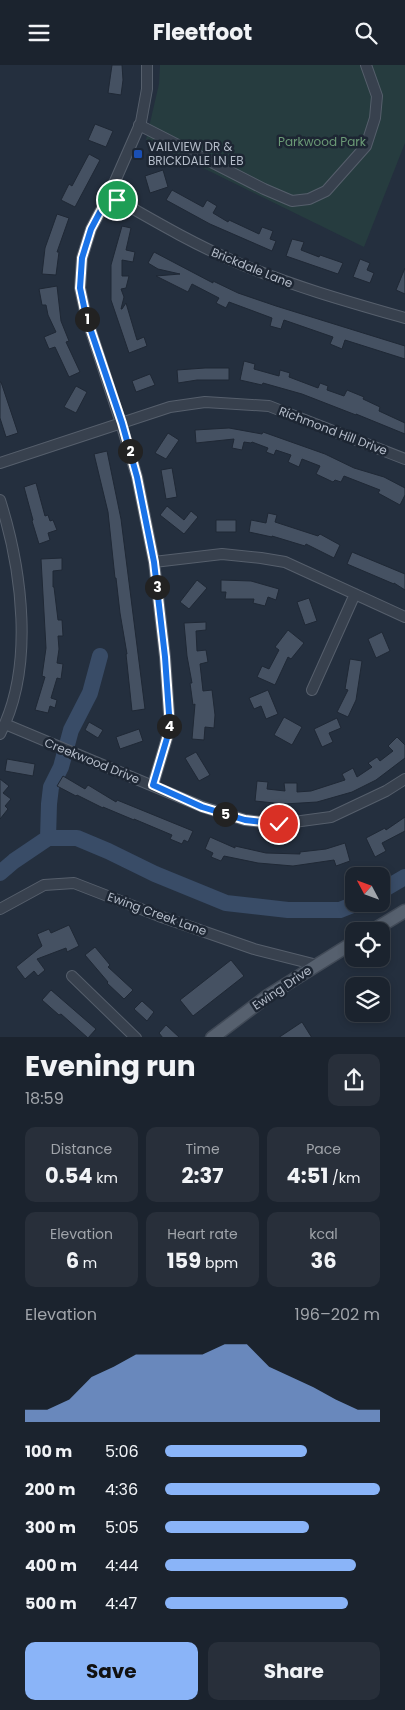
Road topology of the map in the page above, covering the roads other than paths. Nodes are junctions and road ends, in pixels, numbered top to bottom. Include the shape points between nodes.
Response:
1 (147, 65) edge
2 (366, 65) edge
3 (139, 125) junction
4 (109, 195) junction
5 (405, 318) edge
6 (122, 423) junction
7 (405, 459) edge
8 (0, 463) edge
9 (0, 500) edge
10 (154, 562) junction
11 (355, 594) junction
12 (405, 617) edge
13 (312, 690) dead end
14 (2, 729) edge
15 (405, 779) edge
16 (153, 785) junction
17 (0, 909) edge
18 (405, 911) edge
19 (387, 922) edge
20 (345, 948) edge
21 (317, 965) junction
22 (72, 976) dead end
23 (136, 1037) edge
24 (212, 1037) edge

1 - 3 street via 147,89
2 - 3 street via 377,96 375,118 366,146 326,191 309,199 292,201 285,198
3 - 4 street
4 - 5 street, Brickdale Lane via 186,239 237,263 297,286
4 - 6 street via 91,229 82,258 80,288 86,316
6 - 7 street, Richmond Hill Drive via 170,407 205,402 269,406
6 - 8 street, Richmond Hill Drive
6 - 10 street via 137,477
9 - 14 street via 17,571 22,621 20,674
10 - 11 street via 222,554 261,558 284,562
10 - 16 street via 170,728
11 - 12 street
11 - 13 street
14 - 16 street, Creekwood Drive
15 - 16 street, Creekwood Drive via 331,817 279,824 245,820 202,807
17 - 21 street, Ewing Creek Lane via 44,885 74,883 254,949
18 - 19 main road
20 - 21 main road, Ewing Drive
21 - 24 main road, Ewing Drive
22 - 23 street

